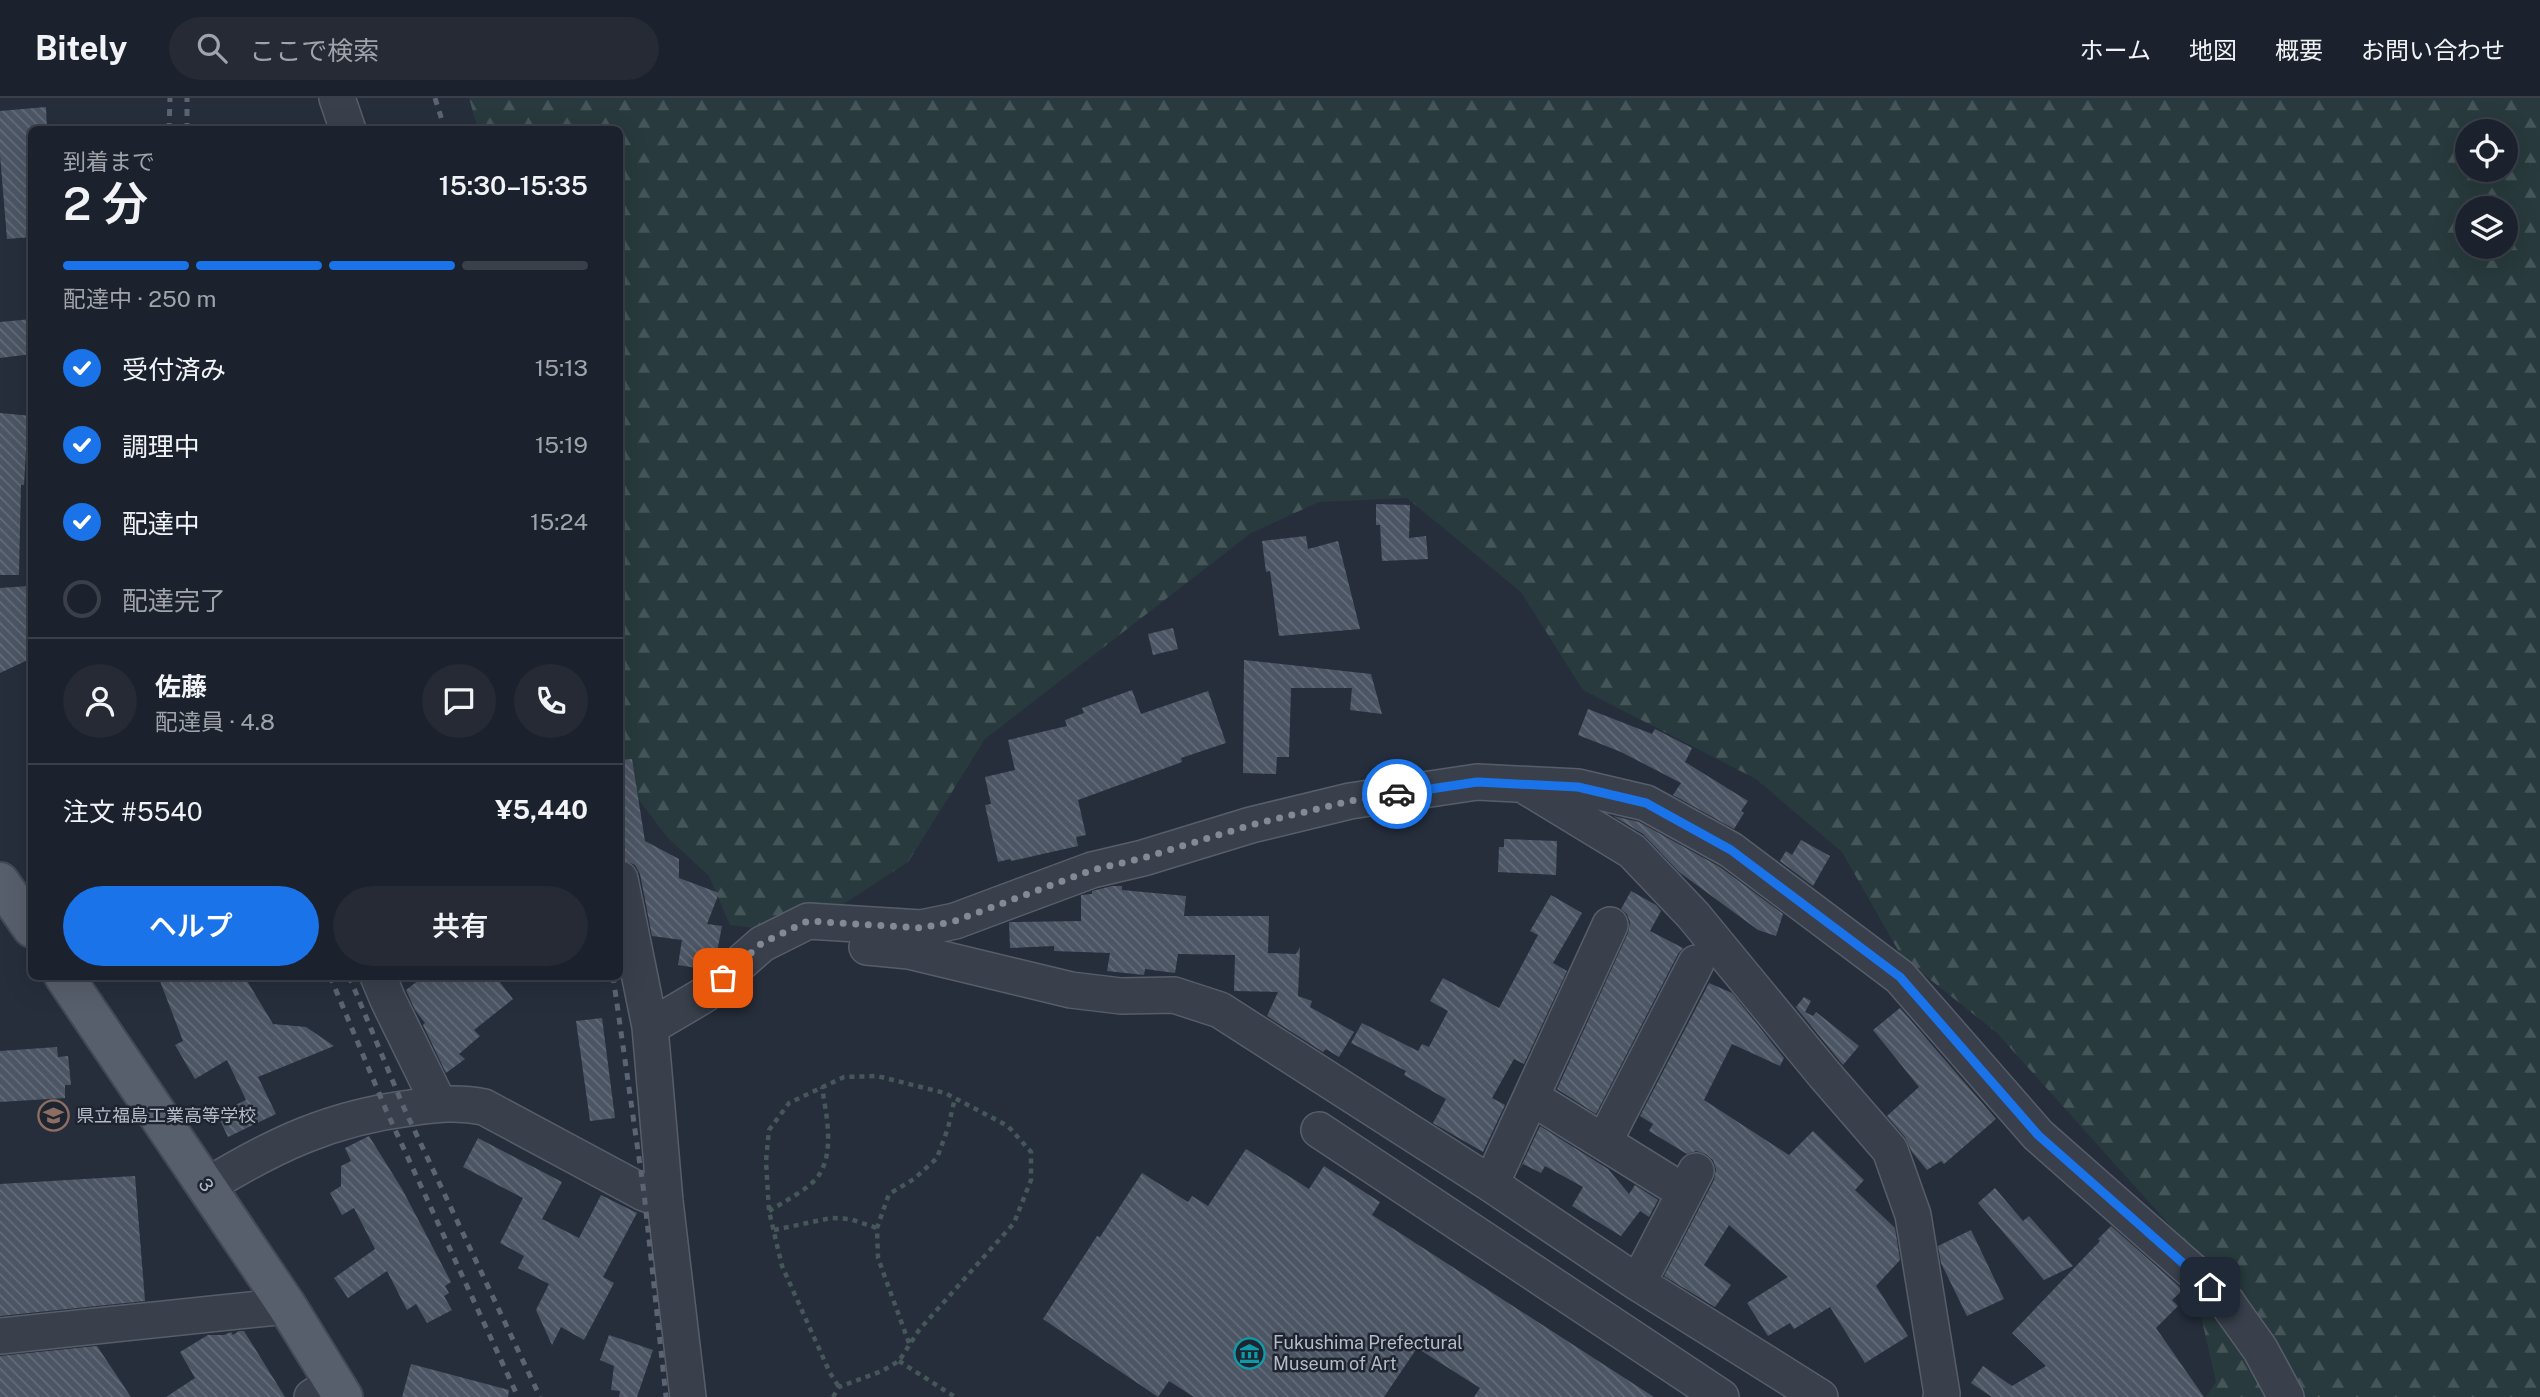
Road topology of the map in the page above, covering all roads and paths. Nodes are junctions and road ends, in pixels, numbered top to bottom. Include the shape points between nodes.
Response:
1 (337, 98) edge
2 (347, 126) edge
3 (1523, 785) junction
4 (0, 882) edge
5 (623, 894) edge
6 (28, 922) edge
7 (1610, 925) dead end
8 (778, 936) junction
9 (1696, 963) dead end
10 (67, 980) edge
11 (380, 980) edge
12 (650, 1027) junction
13 (822, 1087) junction
14 (1531, 1097) junction
15 (955, 1098) junction
16 (439, 1104) junction
17 (1319, 1130) dead end
18 (1604, 1142) junction
19 (1491, 1184) junction
20 (207, 1186) junction
21 (664, 1200) junction
22 (769, 1211) junction
23 (877, 1228) junction
24 (774, 1230) junction
25 (1638, 1283) junction
26 (287, 1306) junction
27 (0, 1336) edge
28 (909, 1344) junction
29 (899, 1361) junction
30 (839, 1387) junction
31 (329, 1392) edge
32 (688, 1397) edge
33 (832, 1397) edge
34 (954, 1397) edge
35 (1721, 1397) edge
36 (1820, 1397) edge
37 (1941, 1397) edge
38 (2286, 1397) edge

1 - 2 street
3 - 8 street via 1477,782 1350,801 1092,870 955,921 921,928 808,921
3 - 37 street via 1632,851 1693,915 1890,1150 1913,1215
3 - 38 street via 1578,787 1646,803 1731,850 1900,977 2038,1135 2225,1300 2260,1349
4 - 6 main road
5 - 12 street
7 - 14 street
8 - 12 street via 762,943 704,995
8 - 19 street via 909,951 1071,990 1121,996 1174,995 1220,1010
9 - 18 street
10 - 20 main road, 3 / 3
11 - 16 street
12 - 21 street
13 - 15 path via 844,1077 877,1076
13 - 22 path via 789,1103 769,1130
13 - 22 path via 827,1154 818,1177
14 - 18 street
14 - 19 street
15 - 23 path via 937,1158 889,1194
15 - 28 path via 1008,1126 1031,1152 1031,1180 1014,1223
16 - 20 street via 386,1110 313,1130
16 - 21 street via 484,1107
17 - 35 street
18 - 25 street via 1690,1181
19 - 25 street
20 - 26 main road, 3 / 3
21 - 32 street
22 - 24 path
23 - 24 path via 831,1218
23 - 28 path via 878,1258
24 - 30 path via 782,1266
25 - 36 street
26 - 27 street
26 - 31 main road, 3 / 3
28 - 29 path
29 - 30 path
29 - 34 path
30 - 33 path

